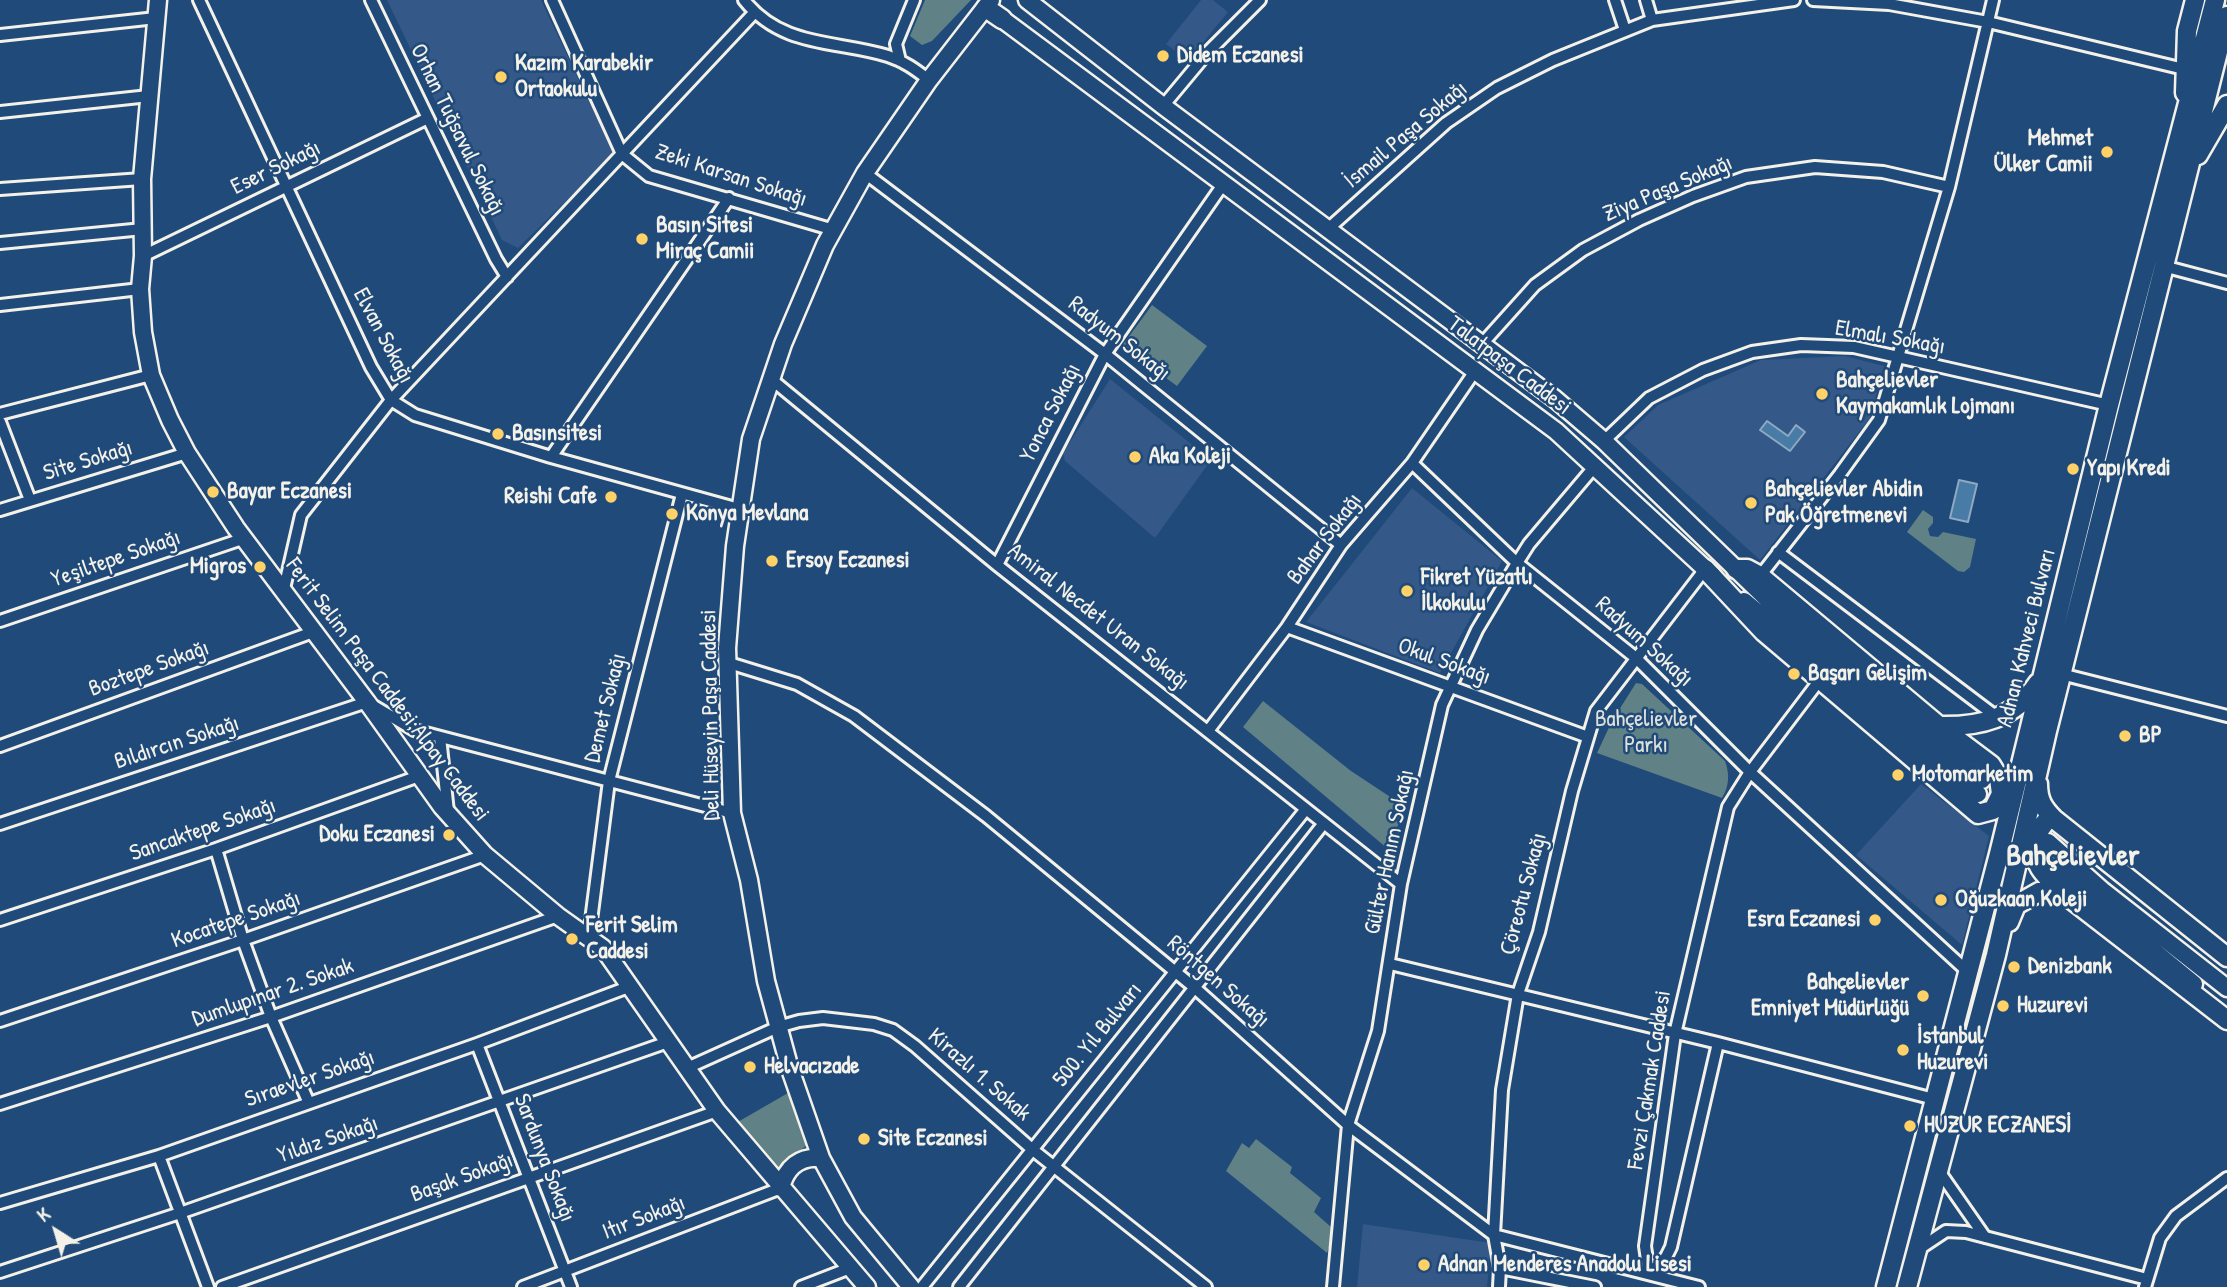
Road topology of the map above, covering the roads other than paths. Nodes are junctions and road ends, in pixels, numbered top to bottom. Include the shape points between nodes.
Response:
1 (158, 0) edge
2 (199, 0) edge
3 (371, 0) edge
4 (552, 0) edge
5 (744, 0) edge
6 (914, 0) edge
7 (1027, 0) edge
8 (1259, 0) edge
9 (1615, 0) edge
10 (1646, 0) edge
11 (1794, 0) edge
12 (1813, 0) edge
13 (1993, 0) edge
14 (2195, 0) edge
15 (2215, 0) edge
16 (989, 4) edge
17 (754, 13) junction
18 (2227, 16) edge
19 (156, 18) junction
20 (1002, 19) joint
21 (1652, 20) junction
22 (1988, 22) junction
23 (1625, 30) junction
24 (0, 35) edge
25 (900, 61) junction
26 (2185, 69) junction
27 (929, 80) junction
28 (149, 96) junction
29 (2227, 105) edge
30 (1163, 106) junction
31 (0, 111) edge
32 (2186, 113) junction
33 (428, 118) junction
34 (622, 154) junction
35 (865, 173) junction
36 (2188, 173) junction
37 (142, 179) junction
38 (1224, 183) junction
39 (286, 186) junction
40 (1949, 187) junction
41 (0, 189) edge
42 (729, 198) junction
43 (143, 229) junction
44 (1328, 229) junction
45 (834, 230) junction
46 (0, 243) edge
47 (143, 256) junction
48 (2163, 267) junction
49 (507, 277) junction
50 (2227, 284) edge
51 (140, 289) junction
52 (0, 305) edge
53 (1482, 344) junction
54 (1105, 354) junction
55 (1897, 358) junction
56 (1475, 371) junction
57 (151, 374) junction
58 (771, 379) junction
59 (391, 400) junction
60 (2109, 405) junction
61 (0, 414) edge
62 (0, 422) edge
63 (1604, 441) junction
64 (187, 453) junction
65 (551, 457) junction
66 (1412, 463) junction
67 (1595, 466) junction
68 (682, 494) junction
69 (30, 500) junction
70 (739, 509) junction
71 (0, 510) edge
72 (245, 538) junction
73 (1341, 545) junction
74 (1779, 552) junction
75 (1517, 563) junction
76 (997, 565) junction
77 (1704, 569) junction
78 (1736, 569) junction
79 (1760, 576) junction
80 (283, 594) junction
81 (0, 621) edge
82 (1287, 627) junction
83 (313, 632) junction
84 (2049, 654) junction
85 (1636, 657) junction
86 (729, 663) junction
87 (2061, 674) junction
88 (1819, 681) junction
89 (1451, 687) junction
90 (367, 702) junction
91 (2227, 716) edge
92 (1998, 718) junction
93 (1939, 726) junction
94 (414, 730) junction
95 (1208, 731) junction
96 (440, 737) junction
97 (1588, 737) junction
98 (394, 741) junction
99 (0, 746) edge
100 (2038, 770) junction
101 (1750, 772) junction
102 (419, 776) junction
103 (609, 781) junction
104 (1306, 809) junction
105 (732, 813) junction
106 (1978, 814) junction
107 (449, 815) junction
108 (2054, 819) junction
109 (1324, 823) junction
110 (0, 824) edge
111 (2048, 842) dead end
112 (216, 849) junction
113 (1999, 854) junction
114 (485, 855) junction
115 (2042, 859) dead end
116 (1401, 884) junction
117 (2067, 896) junction
118 (558, 916) junction
119 (0, 920) edge
120 (589, 936) junction
121 (243, 940) junction
122 (1996, 954) junction
123 (2227, 957) edge
124 (1390, 964) junction
125 (1967, 971) junction
126 (1175, 972) junction
127 (631, 986) junction
128 (1195, 988) junction
129 (2227, 988) edge
130 (1518, 995) junction
131 (2227, 1010) edge
132 (271, 1017) junction
133 (2227, 1020) edge
134 (0, 1021) edge
135 (778, 1027) junction
136 (1675, 1034) junction
137 (668, 1042) junction
138 (1718, 1043) junction
139 (477, 1044) junction
140 (687, 1068) junction
141 (1934, 1099) junction
142 (308, 1101) junction
143 (500, 1102) junction
144 (0, 1104) edge
145 (717, 1111) junction
146 (1348, 1125) junction
147 (1033, 1150) junction
148 (159, 1156) junction
149 (821, 1158) junction
150 (1054, 1166) junction
151 (1939, 1171) junction
152 (528, 1177) junction
153 (2227, 1178) edge
154 (781, 1188) junction
155 (0, 1203) edge
156 (180, 1213) junction
157 (1494, 1235) junction
158 (1985, 1237) junction
159 (1916, 1251) junction
160 (850, 1268) junction
161 (1500, 1268) junction
162 (565, 1271) junction
163 (0, 1272) edge
164 (1649, 1274) junction
165 (2146, 1283) edge
166 (208, 1287) edge
167 (222, 1287) edge
168 (523, 1287) edge
169 (571, 1287) edge
170 (801, 1287) edge
171 (867, 1287) edge
172 (911, 1287) edge
173 (922, 1287) edge
174 (959, 1287) edge
175 (1206, 1287) edge
176 (1333, 1287) edge
177 (1499, 1287) edge
178 (1595, 1287) edge
179 (1699, 1287) edge
180 (1886, 1287) edge
181 (1907, 1287) edge

1 - 19 main road, Ferit Selim Paşa Caddesi;Alpay Caddesi
2 - 39 street, Elvan Sokağı
3 - 33 street, Orhan Tuğsavul Sokağı
4 - 34 street, Zeki Karsan Sokağı
5 - 17 street
6 - 25 street via 896,44
7 - 30 main road, Talatpaşa Caddesi
8 - 30 street
9 - 23 street
10 - 21 street
11 - 21 street, İsmail Paşa Sokağı
12 - 22 street via 1889,4
13 - 22 street
14 - 26 main road via 2187,30
15 - 32 main road, Adnan Kahveci Bulvarı
16 - 20 main road, Talatpaşa Caddesi
16 - 27 main road, Deli Hüseyin Paşa Caddesi
17 - 25 street via 788,35
17 - 34 street
18 - 36 main road, Adnan Kahveci Bulvarı
19 - 24 street
19 - 28 main road, Ferit Selim Paşa Caddesi;Alpay Caddesi
20 - 38 main road, Talatpaşa Caddesi
21 - 23 street, İsmail Paşa Sokağı
22 - 26 street
22 - 40 street
23 - 44 street, İsmail Paşa Sokağı via 1497,88 1446,123
25 - 27 street
26 - 32 main road
27 - 35 main road, Deli Hüseyin Paşa Caddesi
28 - 31 street
28 - 37 main road, Ferit Selim Paşa Caddesi;Alpay Caddesi
29 - 36 main road
30 - 44 main road, Talatpaşa Caddesi
32 - 60 main road, Adnan Kahveci Bulvarı
33 - 39 street, Eser Sokağı
33 - 49 street, Orhan Tuğsavul Sokağı
34 - 42 street, Zeki Karsan Sokağı via 649,176
34 - 49 street
35 - 45 main road, Deli Hüseyin Paşa Caddesi
35 - 54 street, Radyum Sokağı
36 - 48 main road, Adnan Kahveci Bulvarı
37 - 41 street
37 - 43 main road, Ferit Selim Paşa Caddesi;Alpay Caddesi
38 - 54 street, Yonca Sokağı
38 - 56 main road, Talatpaşa Caddesi
39 - 47 street, Eser Sokağı
39 - 59 street, Elvan Sokağı
40 - 53 street, Ziya Paşa Sokağı via 1883,172 1815,167 1746,177 1639,220 1583,250 1535,285
40 - 55 street
42 - 45 street, Zeki Karsan Sokağı
42 - 65 street
43 - 46 street
43 - 47 main road, Ferit Selim Paşa Caddesi;Alpay Caddesi
44 - 53 main road, Talatpaşa Caddesi
45 - 58 main road, Deli Hüseyin Paşa Caddesi
47 - 51 main road, Ferit Selim Paşa Caddesi;Alpay Caddesi
48 - 50 street
48 - 87 main road, Adnan Kahveci Bulvarı
49 - 59 street
51 - 52 street
51 - 57 main road, Ferit Selim Paşa Caddesi;Alpay Caddesi
53 - 63 main road, Talatpaşa Caddesi
54 - 73 street, Radyum Sokağı
54 - 76 street, Yonca Sokağı
55 - 60 street, Elmalı Sokağı
55 - 63 street, Elmalı Sokağı via 1854,347 1801,345 1752,352 1703,370 1649,398
55 - 74 street via 1878,420
56 - 66 street, Bahar Sokağı
56 - 67 main road, Talatpaşa Caddesi
57 - 61 street
57 - 64 main road, Ferit Selim Paşa Caddesi;Alpay Caddesi
58 - 70 main road, Deli Hüseyin Paşa Caddesi via 751,439
58 - 76 street, Amiral Necdet Uran Sokağı
59 - 65 street, Elvan Sokağı via 415,415
59 - 80 street via 300,515
60 - 84 main road, Adnan Kahveci Bulvarı
62 - 69 street
63 - 78 main road, Talatpaşa Caddesi
64 - 69 street, Site Sokağı
64 - 72 main road, Ferit Selim Paşa Caddesi;Alpay Caddesi
65 - 68 street, Elvan Sokağı
66 - 73 street, Bahar Sokağı
66 - 75 street, Radyum Sokağı
67 - 75 street, Gülter Hanım Sokağı
67 - 77 main road, Talatpaşa Caddesi
68 - 70 street, Elvan Sokağı
68 - 103 street, Demet Sokağı
69 - 71 street, Site Sokağı
70 - 86 main road, Deli Hüseyin Paşa Caddesi
72 - 80 main road, Ferit Selim Paşa Caddesi;Alpay Caddesi
72 - 81 street, Yeşiltepe Sokağı
73 - 82 street, Bahar Sokağı
74 - 79 street
74 - 92 street
75 - 85 street, Radyum Sokağı
75 - 89 street, Gülter Hanım Sokağı via 1477,630
76 - 95 street, Amiral Necdet Uran Sokağı
77 - 78 main road, Talatpaşa Caddesi via 1980,787
77 - 85 street, Çöreotu Sokağı
77 - 88 main road
78 - 79 main road
79 - 93 main road
80 - 83 main road, Ferit Selim Paşa Caddesi;Alpay Caddesi
82 - 89 street, Okul Sokağı
82 - 95 street, Bahar Sokağı
83 - 90 main road, Ferit Selim Paşa Caddesi;Alpay Caddesi
83 - 99 street, Boztepe Sokağı
84 - 92 main road via 2042,678 2029,697
84 - 113 main road, Adnan Kahveci Bulvarı
85 - 97 street, Çöreotu Sokağı via 1596,711
85 - 101 street, Radyum Sokağı
86 - 105 main road, Deli Hüseyin Paşa Caddesi
86 - 126 street, Röntgen Sokağı via 797,684 854,716 986,816
87 - 91 street
87 - 100 main road, Adnan Kahveci Bulvarı
88 - 101 street, Fevzi Çakmak Caddesi
88 - 106 main road
89 - 97 street, Okul Sokağı
89 - 116 street, Gülter Hanım Sokağı via 1442,705
90 - 94 street
90 - 98 main road, Ferit Selim Paşa Caddesi;Alpay Caddesi
90 - 110 street, Bıldırcın Sokağı
92 - 93 main road via 1980,724
93 - 106 main road via 1991,765 1999,778 1998,802 1993,810
94 - 96 street
94 - 98 street
95 - 104 street, Amiral Necdet Uran Sokağı
96 - 103 street
96 - 107 street
97 - 130 street, Çöreotu Sokağı via 1539,932
98 - 102 main road, Ferit Selim Paşa Caddesi;Alpay Caddesi
100 - 108 main road via 2038,795
100 - 122 main road, Adnan Kahveci Bulvarı
101 - 125 street, Radyum Sokağı
101 - 136 street, Fevzi Çakmak Caddesi via 1728,807
102 - 107 main road, Ferit Selim Paşa Caddesi;Alpay Caddesi
102 - 112 street, Sancaktepe Sokağı
103 - 105 street
103 - 120 street, Demet Sokağı
104 - 109 street, Amiral Necdet Uran Sokağı
104 - 126 street, 500. Yıl Bulvarı
105 - 135 main road, Deli Hüseyin Paşa Caddesi
106 - 113 main road via 1994,832
107 - 114 main road, Ferit Selim Paşa Caddesi;Alpay Caddesi
108 - 117 main road via 2045,821 2037,834 2035,863
108 - 123 main road
109 - 116 street, Amiral Necdet Uran Sokağı
109 - 128 street, 500. Yıl Bulvarı
111 - 129 main road
112 - 119 street, Sancaktepe Sokağı
112 - 121 street
113 - 125 main road, Adnan Kahveci Bulvarı
114 - 118 main road, Ferit Selim Paşa Caddesi;Alpay Caddesi
114 - 121 street, Kocatepe Sokağı
115 - 131 main road
116 - 124 street, Gülter Hanım Sokağı
117 - 122 main road via 2039,892 2016,905
117 - 133 main road
118 - 120 main road, Ferit Selim Paşa Caddesi;Alpay Caddesi
118 - 132 street, Dumlupınar 2. Sokak
120 - 127 main road, Ferit Selim Paşa Caddesi;Alpay Caddesi
121 - 132 street
121 - 134 street, Kocatepe Sokağı
122 - 151 main road, Adnan Kahveci Bulvarı
124 - 130 street
124 - 146 street, Gülter Hanım Sokağı via 1378,1031
125 - 141 main road, Adnan Kahveci Bulvarı
126 - 128 street, Röntgen Sokağı
126 - 147 street, 500. Yıl Bulvarı
127 - 137 main road, Ferit Selim Paşa Caddesi;Alpay Caddesi
127 - 139 street, Sıraevler Sokağı
128 - 146 street, Röntgen Sokağı
128 - 150 street, 500. Yıl Bulvarı
130 - 136 street
130 - 157 street, Çöreotu Sokağı via 1502,1090
132 - 142 street
132 - 144 street, Dumlupınar 2. Sokak
135 - 140 street, Kirazlı 1. Sokak
135 - 147 street, Kirazlı 1. Sokak via 823,1018 893,1030
135 - 149 main road, Deli Hüseyin Paşa Caddesi
136 - 138 street
136 - 164 street, Fevzi Çakmak Caddesi via 1645,1246
137 - 140 main road, Ferit Selim Paşa Caddesi;Alpay Caddesi
137 - 143 street, Yıldız Sokağı
138 - 141 street
138 - 164 street via 1671,1247
139 - 142 street, Sıraevler Sokağı
139 - 143 street, Sardunya Sokağı
140 - 145 main road, Ferit Selim Paşa Caddesi;Alpay Caddesi
141 - 180 main road, Adnan Kahveci Bulvarı
142 - 148 street, Sıraevler Sokağı
143 - 152 street, Sardunya Sokağı
143 - 156 street, Yıldız Sokağı
145 - 152 street, Başak Sokağı
145 - 154 main road, Ferit Selim Paşa Caddesi;Alpay Caddesi
146 - 157 street, Röntgen Sokağı
146 - 176 street, Gülter Hanım Sokağı
147 - 150 street, Kirazlı 1. Sokak
147 - 173 street, 500. Yıl Bulvarı
148 - 155 street, Sıraevler Sokağı
148 - 156 street
149 - 154 main road via 800,1161 783,1177
149 - 172 main road, Deli Hüseyin Paşa Caddesi via 853,1217
150 - 174 street, 500. Yıl Bulvarı
150 - 175 street, Kirazlı 1. Sokak
151 - 158 street
151 - 159 main road, Adnan Kahveci Bulvarı
152 - 162 street, Sardunya Sokağı
152 - 167 street, Başak Sokağı
153 - 165 street via 2176,1216 2160,1238
154 - 160 main road, Ferit Selim Paşa Caddesi;Alpay Caddesi
154 - 162 street, Itır Sokağı
156 - 163 street, Yıldız Sokağı
156 - 166 street
157 - 161 street, Çöreotu Sokağı
157 - 164 street, Röntgen Sokağı
158 - 159 street via 1946,1231
158 - 165 street
159 - 181 main road, Adnan Kahveci Bulvarı
160 - 170 street
160 - 171 main road, Ferit Selim Paşa Caddesi;Alpay Caddesi
161 - 177 street, Çöreotu Sokağı
161 - 178 street
162 - 168 street, Itır Sokağı
162 - 169 street, Sardunya Sokağı
164 - 179 street, Röntgen Sokağı

